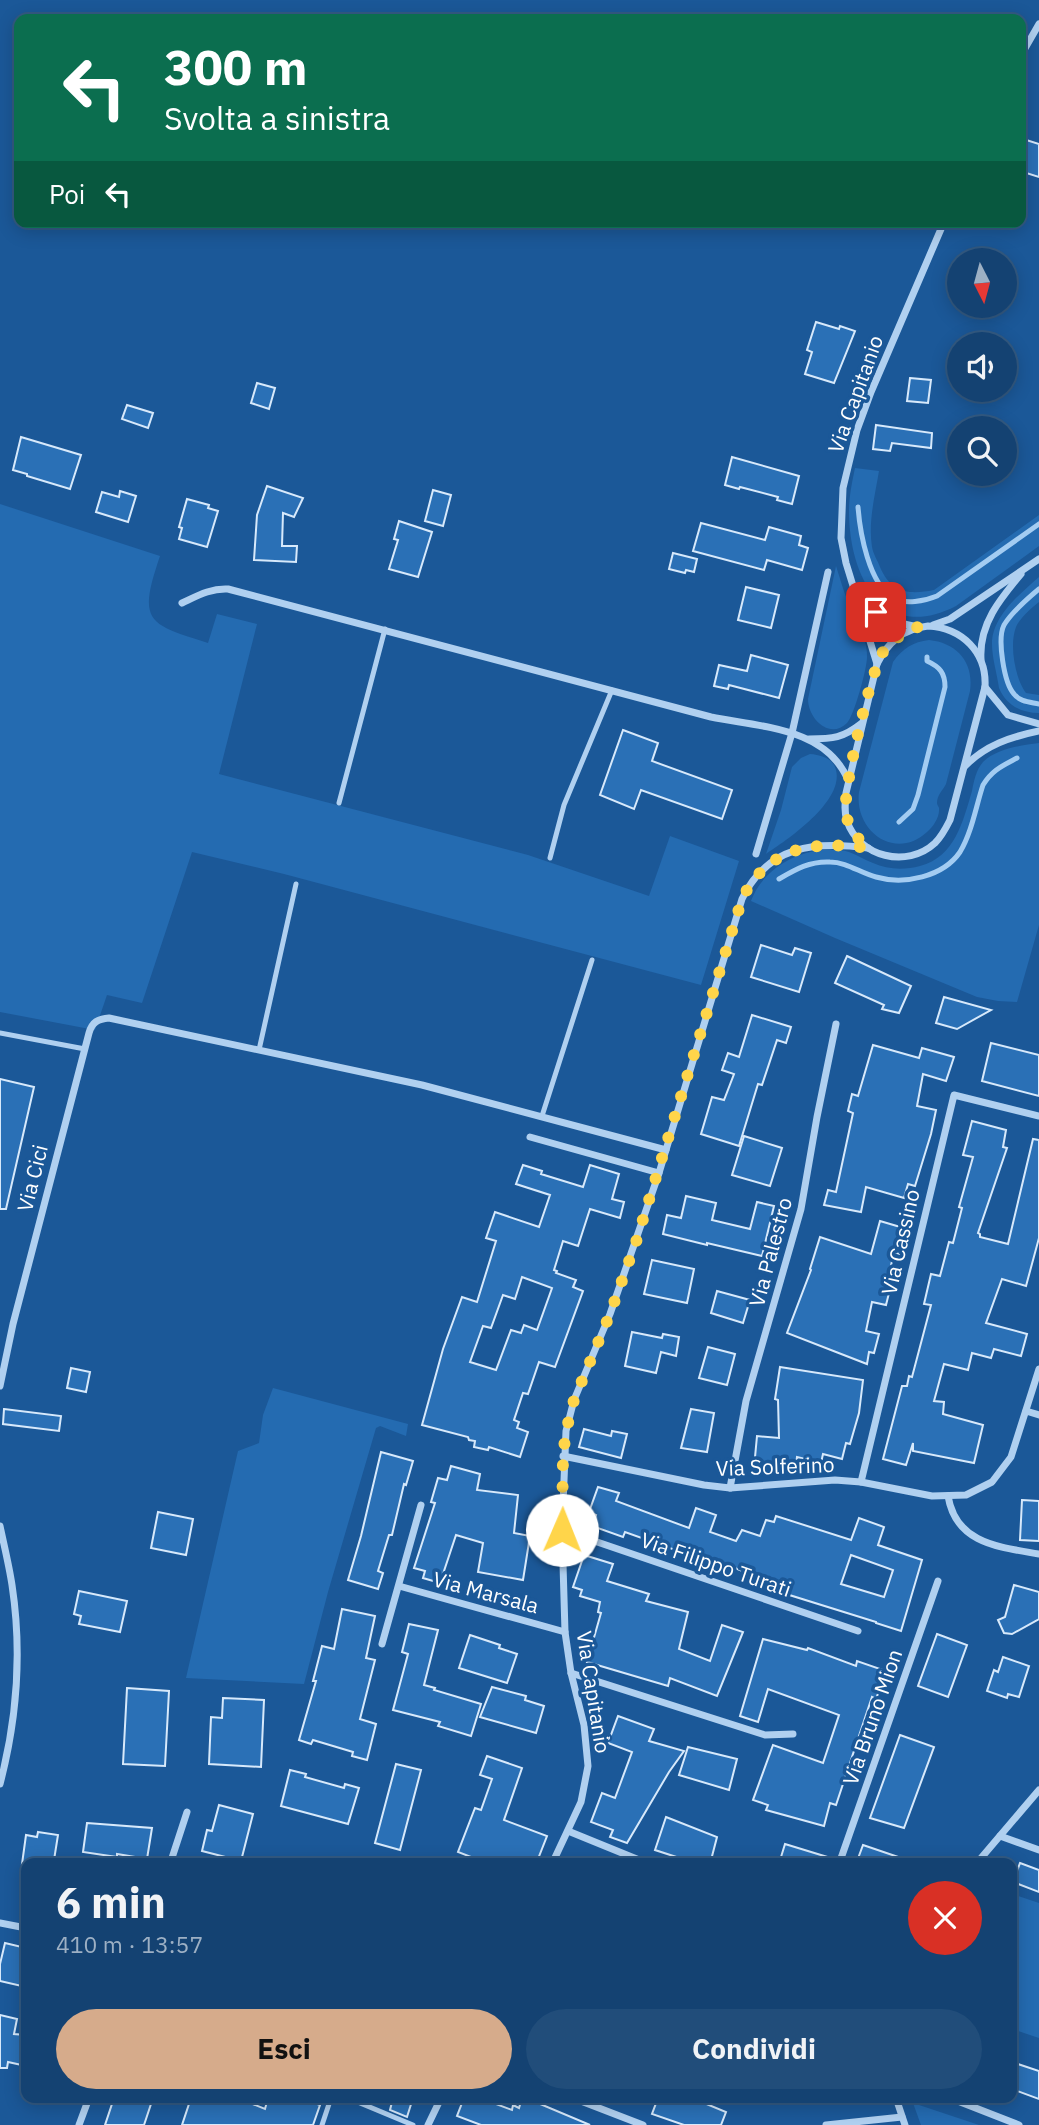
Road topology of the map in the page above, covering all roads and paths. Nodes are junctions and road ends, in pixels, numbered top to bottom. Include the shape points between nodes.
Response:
1 (1039, 23) edge
2 (1026, 46) edge
3 (941, 228) edge
4 (1039, 559) edge
5 (1026, 568) junction
6 (828, 572) dead end
7 (854, 586) junction
8 (182, 603) dead end
9 (928, 626) junction
10 (918, 627) junction
11 (385, 629) junction
12 (982, 662) junction
13 (877, 664) junction
14 (985, 687) junction
15 (612, 690) junction
16 (862, 723) junction
17 (1039, 724) edge
18 (1039, 731) edge
19 (792, 733) junction
20 (808, 739) junction
21 (964, 767) junction
22 (848, 780) junction
23 (340, 803) dead end
24 (868, 848) junction
25 (756, 855) dead end
26 (550, 858) dead end
27 (296, 884) dead end
28 (592, 960) dead end
29 (836, 1024) dead end
30 (0, 1032) edge
31 (85, 1049) junction
32 (258, 1050) junction
33 (542, 1116) junction
34 (1039, 1116) edge
35 (530, 1137) dead end
36 (666, 1150) junction
37 (659, 1173) junction
38 (1039, 1369) edge
39 (0, 1385) edge
40 (1026, 1411) junction
41 (1039, 1415) edge
42 (563, 1456) junction
43 (861, 1482) junction
44 (730, 1488) junction
45 (948, 1496) junction
46 (421, 1504) dead end
47 (0, 1526) edge
48 (562, 1530) junction
49 (1039, 1554) edge
50 (938, 1581) dead end
51 (398, 1586) junction
52 (858, 1631) dead end
53 (565, 1632) junction
54 (383, 1644) dead end
55 (571, 1673) junction
56 (793, 1734) dead end
57 (0, 1784) edge
58 (1039, 1790) edge
59 (187, 1812) dead end
60 (568, 1831) junction
61 (1000, 1836) junction
62 (1039, 1850) edge
63 (172, 1858) edge
64 (555, 1858) edge
65 (634, 1858) edge
66 (841, 1858) edge
67 (981, 1858) edge
68 (0, 1923) edge
69 (21, 1927) edge
70 (87, 2103) edge
71 (329, 2103) edge
72 (360, 2103) edge
73 (439, 2103) edge
74 (586, 2103) edge
75 (898, 2103) edge
76 (963, 2103) edge
77 (903, 2121) edge
78 (79, 2125) edge
79 (322, 2125) edge
80 (413, 2125) edge
81 (428, 2125) edge
82 (643, 2125) edge
83 (826, 2125) edge
84 (1019, 2125) edge

1 - 2 street
3 - 7 street, Via Capitanio via 871,392 848,465 841,538
4 - 5 street
5 - 9 street via 950,618
5 - 12 street via 988,620
6 - 19 street
7 - 10 street, Via Capitanio via 876,612
7 - 13 street, Via Capitanio
8 - 11 street via 207,591 228,589
9 - 10 street
9 - 12 street via 960,635
10 - 13 street via 890,643
11 - 15 street
11 - 23 lane
12 - 14 street
13 - 16 street
14 - 17 street via 1008,715
14 - 21 street, Via Capitanio
15 - 19 street
15 - 26 lane via 564,805
16 - 20 street via 838,738
16 - 22 street
18 - 21 street via 987,747
19 - 20 street
19 - 25 street
20 - 22 street via 841,764
21 - 24 street, Via Capitanio via 950,820 933,844 900,857
22 - 24 street via 848,822
24 - 36 street, Via Capitanio via 820,844 793,850 769,864 749,886
27 - 32 lane
28 - 33 lane
29 - 44 street, Via Palestro via 801,1209 746,1401
30 - 31 lane
31 - 32 street, Via Cici via 94,1023 109,1018
31 - 39 street, Via Cici
32 - 33 street
33 - 36 street
34 - 43 street, Via Cassino via 954,1095
35 - 37 street
36 - 37 street, Via Capitanio
37 - 42 street, Via Capitanio via 610,1314 574,1400
38 - 40 street, Via Solferino
40 - 41 street
40 - 45 street, Via Solferino via 1011,1457 992,1482 966,1495
42 - 44 street, Via Solferino
42 - 48 street, Via Capitanio
43 - 44 street, Via Solferino
43 - 45 street, Via Solferino
45 - 49 street via 952,1513 964,1530 1002,1548
46 - 51 street
47 - 57 street via 16,1633 15,1703
48 - 52 street, Via Filippo Turati
48 - 53 street, Via Capitanio
50 - 66 street, Via Bruno Mion
51 - 53 street, Via Marsala
51 - 54 street
53 - 55 street, Via Capitanio
55 - 56 street via 765,1735
55 - 60 street, Via Capitanio via 588,1766 581,1802
58 - 61 street
59 - 63 street
60 - 64 street, Via Capitanio
60 - 65 street
61 - 62 street
61 - 67 street
68 - 69 street
70 - 78 street
71 - 79 lane
72 - 80 lane
73 - 81 street
74 - 82 street
75 - 77 street
76 - 84 street
77 - 83 street

